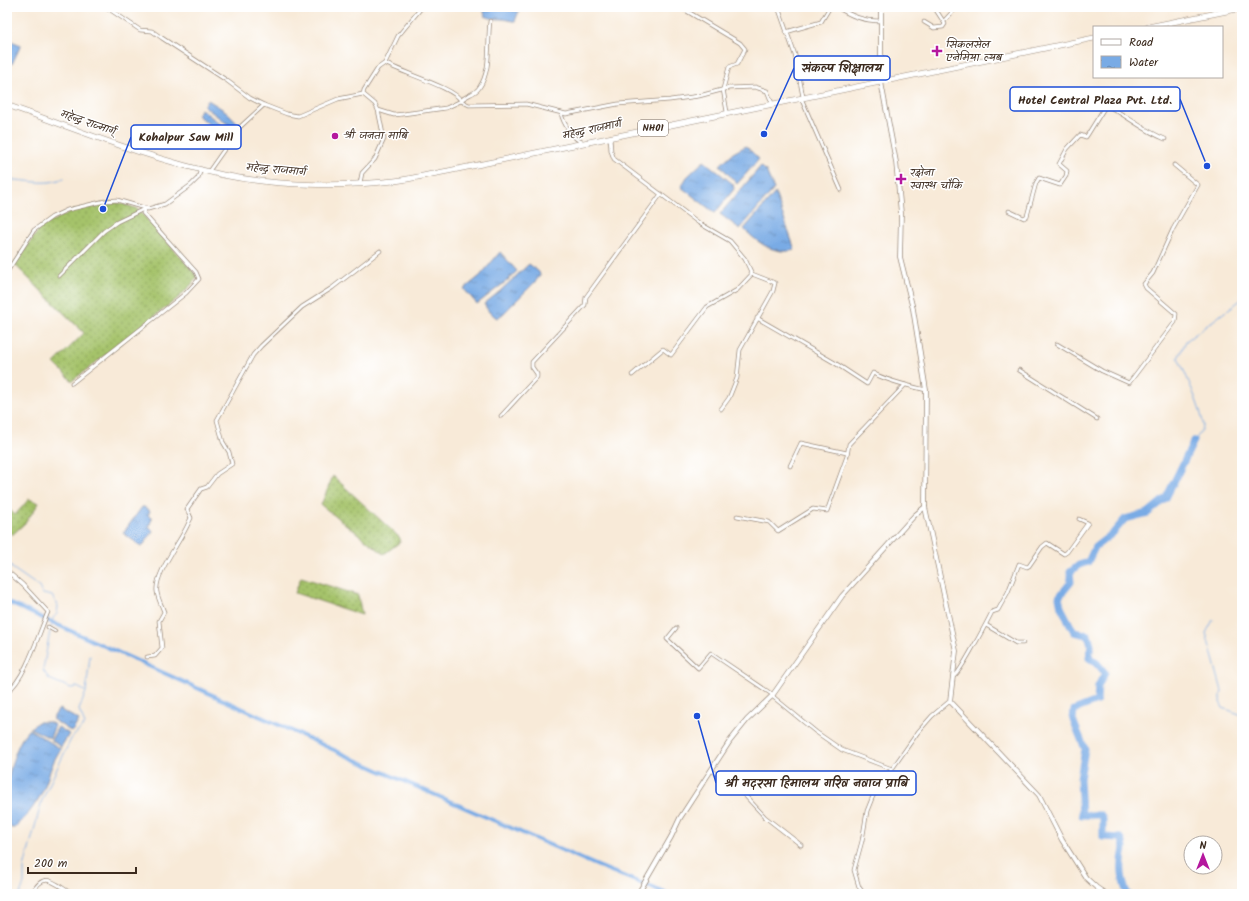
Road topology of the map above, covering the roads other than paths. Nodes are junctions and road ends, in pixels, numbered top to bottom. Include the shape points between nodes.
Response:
1 (106, 7) edge
2 (422, 7) edge
3 (680, 7) edge
4 (778, 7) edge
5 (830, 7) edge
6 (837, 7) edge
7 (881, 7) edge
8 (934, 7) edge
9 (957, 7) edge
10 (1234, 8) edge
11 (1242, 8) edge
12 (490, 21) dead end
13 (880, 21) junction
14 (944, 21) junction
15 (924, 22) dead end
16 (1153, 26) edge
17 (786, 32) junction
18 (1093, 38) edge
19 (385, 63) junction
20 (881, 82) junction
21 (723, 89) junction
22 (364, 94) junction
23 (802, 97) junction
24 (461, 100) junction
25 (772, 103) junction
26 (7, 105) edge
27 (264, 105) junction
28 (378, 110) junction
29 (727, 112) junction
30 (561, 113) junction
31 (610, 137) junction
32 (1165, 139) dead end
33 (584, 142) junction
34 (1174, 165) dead end
35 (201, 169) junction
36 (209, 171) junction
37 (360, 183) junction
38 (841, 190) dead end
39 (661, 194) junction
40 (146, 208) junction
41 (1009, 211) dead end
42 (380, 251) dead end
43 (7, 272) edge
44 (752, 274) junction
45 (59, 276) dead end
46 (757, 318) junction
47 (1057, 344) dead end
48 (1018, 370) dead end
49 (632, 375) dead end
50 (72, 383) dead end
51 (905, 385) junction
52 (926, 390) junction
53 (721, 409) dead end
54 (501, 416) dead end
55 (1097, 419) dead end
56 (847, 453) junction
57 (790, 466) dead end
58 (926, 507) junction
59 (737, 516) dead end
60 (1079, 519) dead end
61 (7, 571) edge
62 (986, 625) junction
63 (48, 627) dead end
64 (676, 628) dead end
65 (55, 630) dead end
66 (1023, 643) dead end
67 (147, 657) dead end
68 (954, 676) junction
69 (7, 692) edge
70 (772, 696) junction
71 (950, 701) junction
72 (892, 769) junction
73 (711, 770) junction
74 (801, 845) dead end
75 (32, 894) edge
76 (72, 894) edge
77 (638, 894) edge
78 (864, 894) edge
79 (1106, 894) edge

1 - 27 street via 140,30 152,31
2 - 19 street via 398,36
3 - 21 street via 740,43 745,50 737,64 729,67
4 - 17 street
5 - 17 street via 821,22
6 - 13 street via 864,20
7 - 13 street
8 - 14 street
9 - 14 street
10 - 11 highway
10 - 16 highway
12 - 24 street via 488,68 479,88
13 - 20 street
14 - 15 street via 943,27 934,28
17 - 23 street via 795,54
18 - 20 highway, महेन्द्र राजमार्ग / NH01
19 - 22 street via 378,68
19 - 24 street via 440,86
20 - 23 highway, महेन्द्र राजमार्ग / NH01
20 - 52 street via 896,162 901,214 900,257 913,309
21 - 25 street via 762,89 767,91
21 - 29 street
21 - 30 street via 698,96 624,103 574,113
22 - 27 street via 338,99 298,116
22 - 28 street
23 - 25 highway, महेन्द्र राजमार्ग / NH01
23 - 38 street
24 - 28 street via 446,108 403,114 394,115
24 - 30 street via 469,105 526,104
25 - 29 highway, महेन्द्र राजमार्ग / NH01
26 - 35 highway, महेन्द्र राज्मार्ग् / NH01 via 159,158
27 - 36 street via 240,127
28 - 37 street via 384,139 375,159 362,173
29 - 31 highway, महेन्द्र राजमार्ग / NH01
30 - 33 street via 564,123 576,140
31 - 33 highway, महेन्द्र राजमार्ग / NH01
31 - 39 street via 614,159
32 - 41 street via 1154,135 1106,105 1086,137 1080,135 1067,149 1059,164 1067,171 1060,185 1039,178 1024,218
33 - 37 highway, महेन्द्र राजमार्ग / NH01 via 410,178
34 - 47 street via 1198,185 1153,272 1144,284 1176,314 1175,322 1129,383 1102,371
35 - 36 highway, महेन्द्र राज्मार्ग् / NH01
35 - 40 street via 191,186 165,204
36 - 37 highway, महेन्द्र राजमार्ग / NH01 via 287,183
39 - 44 street via 699,223 730,242 745,260
39 - 54 street via 586,297 585,305 532,362 537,377
40 - 43 street via 117,200 105,200 67,210 34,230
40 - 45 street via 104,230
40 - 50 street via 143,213 196,272 199,279 186,293
42 - 67 street via 328,292 302,307 268,338 253,355 227,399 217,420 232,464 217,474 207,488 201,489 187,509 191,518 182,538 168,558 157,587 158,598 164,612 159,621 162,648 155,656
44 - 46 street via 774,283 773,291
44 - 49 street via 737,290 707,307 671,355 663,349
46 - 51 street via 867,384 873,373
46 - 53 street via 740,350 737,378 729,398
48 - 55 street
51 - 52 street
51 - 56 street via 849,444
52 - 58 street
56 - 57 street via 801,443
56 - 59 street via 827,511 813,509 778,531 769,522
58 - 68 street via 956,651
58 - 70 street via 909,522 842,596
60 - 62 street via 1088,523 1067,552 1064,554 1047,543 1029,566 1019,564 1008,592 998,610 992,612
61 - 69 street via 30,591 48,612 22,676
62 - 66 street via 1016,643
62 - 68 street via 960,671
63 - 65 street
64 - 70 street via 667,639 698,668 711,654
68 - 71 street
70 - 72 street via 842,750
70 - 73 street via 740,728
71 - 72 street via 918,732
71 - 79 street via 1039,795 1062,840 1086,878
72 - 78 street via 878,786 869,805 854,870
73 - 74 street via 738,788 765,817
73 - 77 street via 680,818
75 - 76 street via 39,882 44,880 57,884

